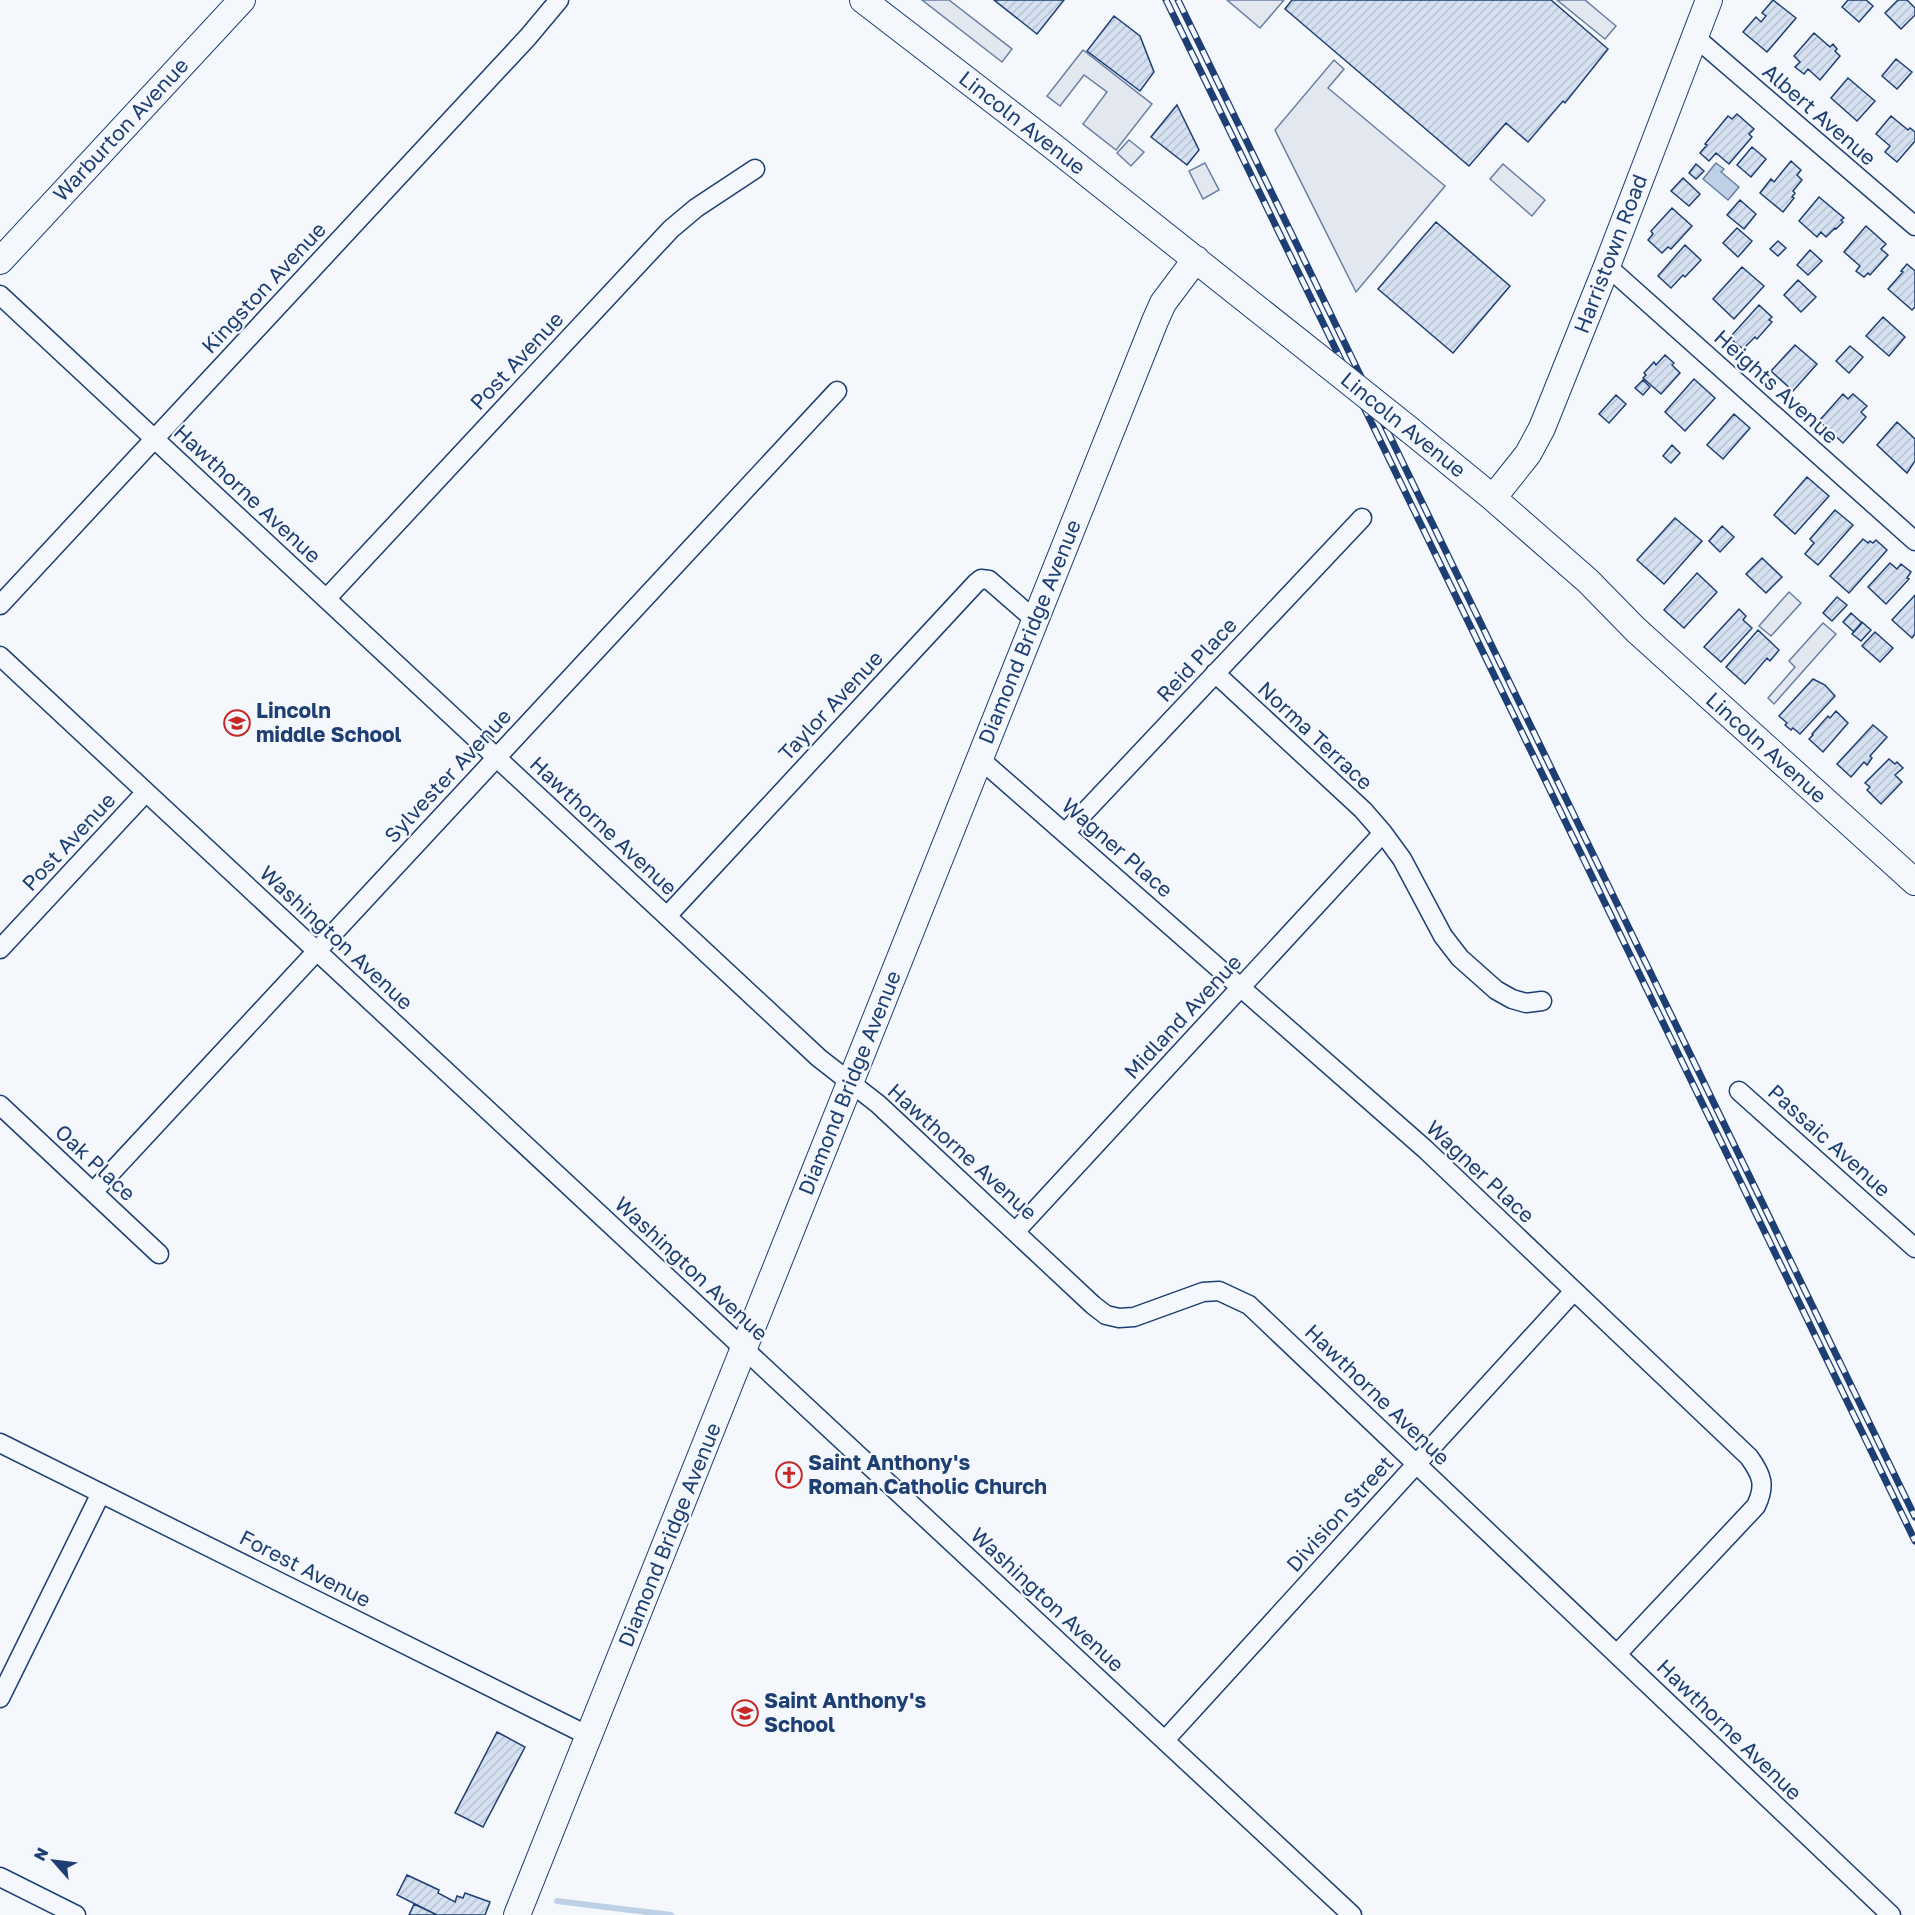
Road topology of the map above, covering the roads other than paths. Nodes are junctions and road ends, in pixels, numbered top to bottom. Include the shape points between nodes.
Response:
1 (242, 0) edge
2 (558, 0) edge
3 (863, 0) edge
4 (1709, 0) edge
5 (1695, 37) junction
6 (755, 170) dead end
7 (1915, 226) edge
8 (1196, 259) junction
9 (0, 261) edge
10 (1607, 266) junction
11 (0, 295) edge
12 (837, 392) dead end
13 (154, 439) junction
14 (1493, 498) junction
15 (1362, 518) dead end
16 (1915, 541) edge
17 (326, 599) junction
18 (0, 605) edge
19 (1035, 620) junction
20 (0, 656) edge
21 (1215, 673) junction
22 (497, 757) junction
23 (980, 759) junction
24 (146, 792) junction
25 (1065, 833) junction
26 (1383, 833) junction
27 (1915, 882) edge
28 (667, 916) junction
29 (0, 949) edge
30 (317, 951) junction
31 (1241, 987) junction
32 (1542, 1001) dead end
33 (851, 1082) junction
34 (1739, 1091) dead end
35 (0, 1105) edge
36 (93, 1192) junction
37 (1016, 1231) junction
38 (1915, 1248) edge
39 (159, 1254) dead end
40 (1574, 1291) junction
41 (744, 1349) junction
42 (0, 1443) edge
43 (1416, 1464) junction
44 (101, 1493) junction
45 (1617, 1654) junction
46 (0, 1698) edge
47 (589, 1737) junction
48 (1164, 1740) junction
49 (0, 1877) edge
50 (76, 1915) edge
51 (518, 1915) edge
52 (1352, 1915) edge
53 (1891, 1915) edge

1 - 9 street, Warburton Avenue
2 - 13 street, Kingston Avenue
3 - 8 street, Lincoln Avenue
4 - 5 street, Harristown Road
5 - 7 street, Albert Avenue
5 - 10 street, Harristown Road
6 - 17 street, Post Avenue via 715,194 671,229
8 - 14 street, Lincoln Avenue, bridge
8 - 19 street, Diamond Bridge Avenue via 1163,303
10 - 14 street, Harristown Road via 1542,428 1528,454
10 - 16 street, Heights Avenue
11 - 13 street, Hawthorne Avenue
12 - 22 street, Sylvester Avenue
13 - 17 street, Hawthorne Avenue
13 - 18 street, Kingston Avenue
14 - 27 street, Lincoln Avenue
15 - 21 street, Reid Place
17 - 22 street, Hawthorne Avenue
19 - 23 street, Diamond Bridge Avenue
19 - 28 street, Taylor Avenue via 989,580 976,583
20 - 24 street, Washington Avenue
21 - 25 street, Reid Place
21 - 26 street, Norma Terrace
22 - 28 street, Hawthorne Avenue
22 - 30 street, Sylvester Avenue
23 - 25 street, Wagner Place
23 - 33 street, Diamond Bridge Avenue
24 - 29 street, Post Avenue
24 - 30 street, Washington Avenue
25 - 31 street, Wagner Place
26 - 31 street, Midland Avenue
26 - 32 street, Norma Terrace via 1460,958 1512,999 1526,1003
28 - 33 street, Hawthorne Avenue via 819,1058
30 - 36 street, Sylvester Avenue
30 - 41 street, Washington Avenue
31 - 37 street, Midland Avenue
31 - 40 street, Wagner Place via 1425,1149
33 - 37 street, Hawthorne Avenue
33 - 41 street, Diamond Bridge Avenue
34 - 38 street, Passaic Avenue
35 - 36 street, Oak Place
36 - 39 street, Oak Place
37 - 43 street, Hawthorne Avenue via 1106,1315 1134,1317 1203,1292 1219,1291 1249,1305
40 - 43 street, Division Street
40 - 45 street, Wagner Place via 1749,1457 1762,1483 1755,1506
41 - 47 street, Diamond Bridge Avenue
41 - 48 street, Washington Avenue
42 - 44 street, Forest Avenue
43 - 45 street, Hawthorne Avenue
43 - 48 street, Division Street
44 - 46 street
44 - 47 street, Forest Avenue
45 - 53 street, Hawthorne Avenue
47 - 51 street, Diamond Bridge Avenue
48 - 52 street, Washington Avenue
49 - 50 street

